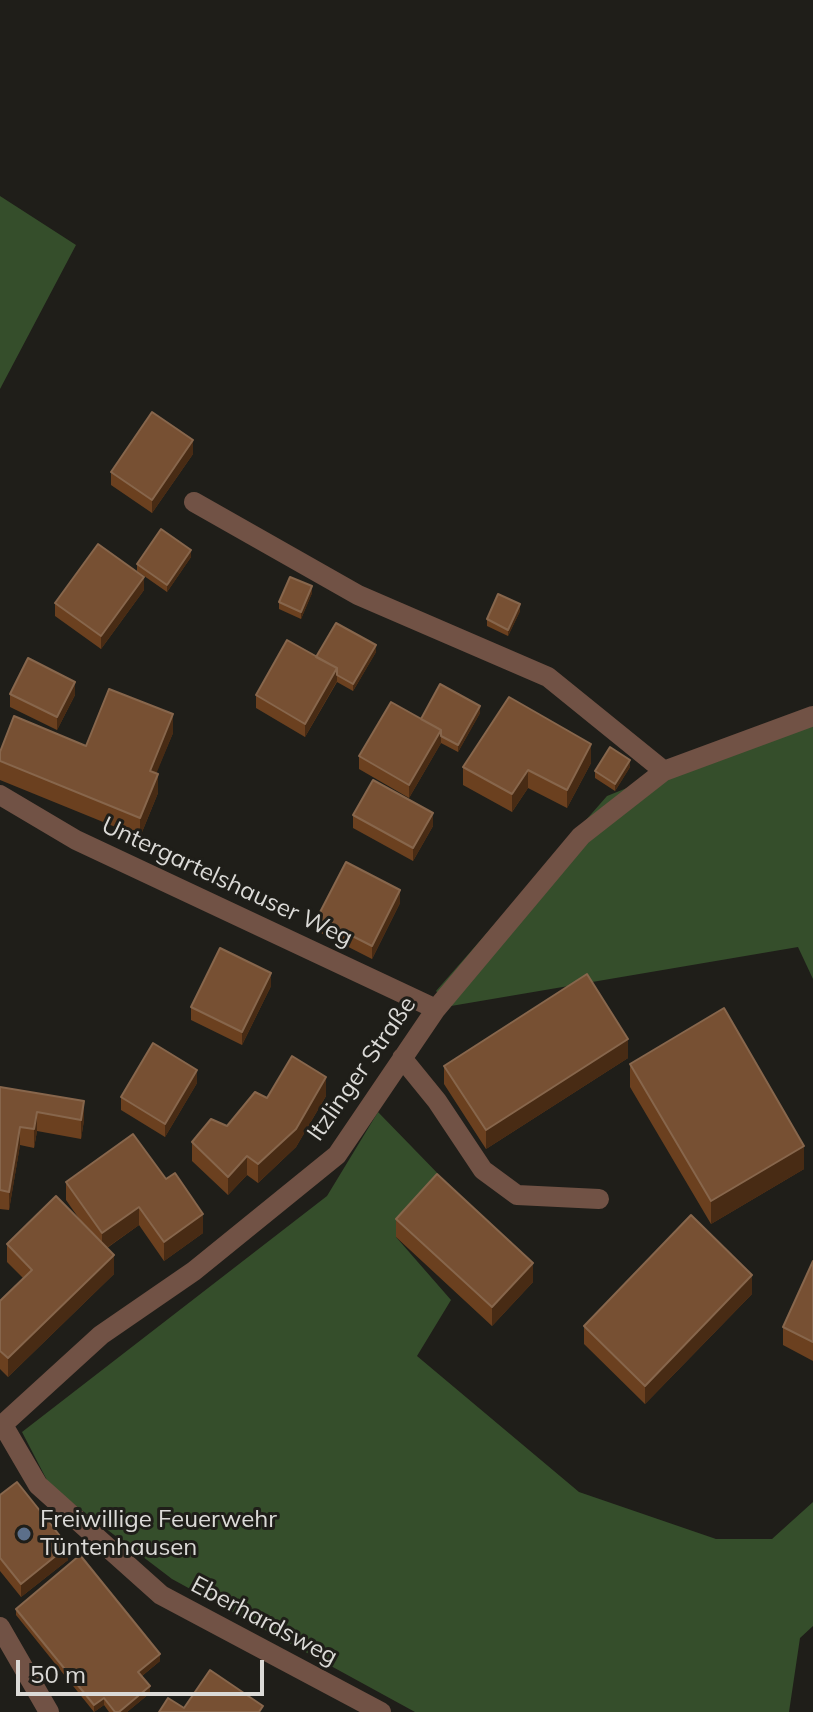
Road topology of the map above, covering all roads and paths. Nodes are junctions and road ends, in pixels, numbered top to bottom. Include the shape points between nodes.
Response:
1 (194, 502) dead end
2 (808, 718) edge
3 (664, 771) junction
4 (0, 795) edge
5 (436, 1009) junction
6 (402, 1058) junction
7 (599, 1199) dead end
8 (1, 1426) edge
9 (0, 1627) edge
10 (49, 1712) edge
11 (381, 1712) edge

1 - 3 street via 358,595 548,677
2 - 3 street, Itzlinger Straße
3 - 5 street, Itzlinger Straße via 581,836
4 - 5 street, Untergartelshauser Weg via 76,840
5 - 6 street, Itzlinger Straße
6 - 7 street via 483,1170 517,1195
6 - 8 street, Itzlinger Straße via 337,1155 194,1271 101,1335
8 - 11 street, Eberhardsweg via 38,1485 161,1595
9 - 10 street

